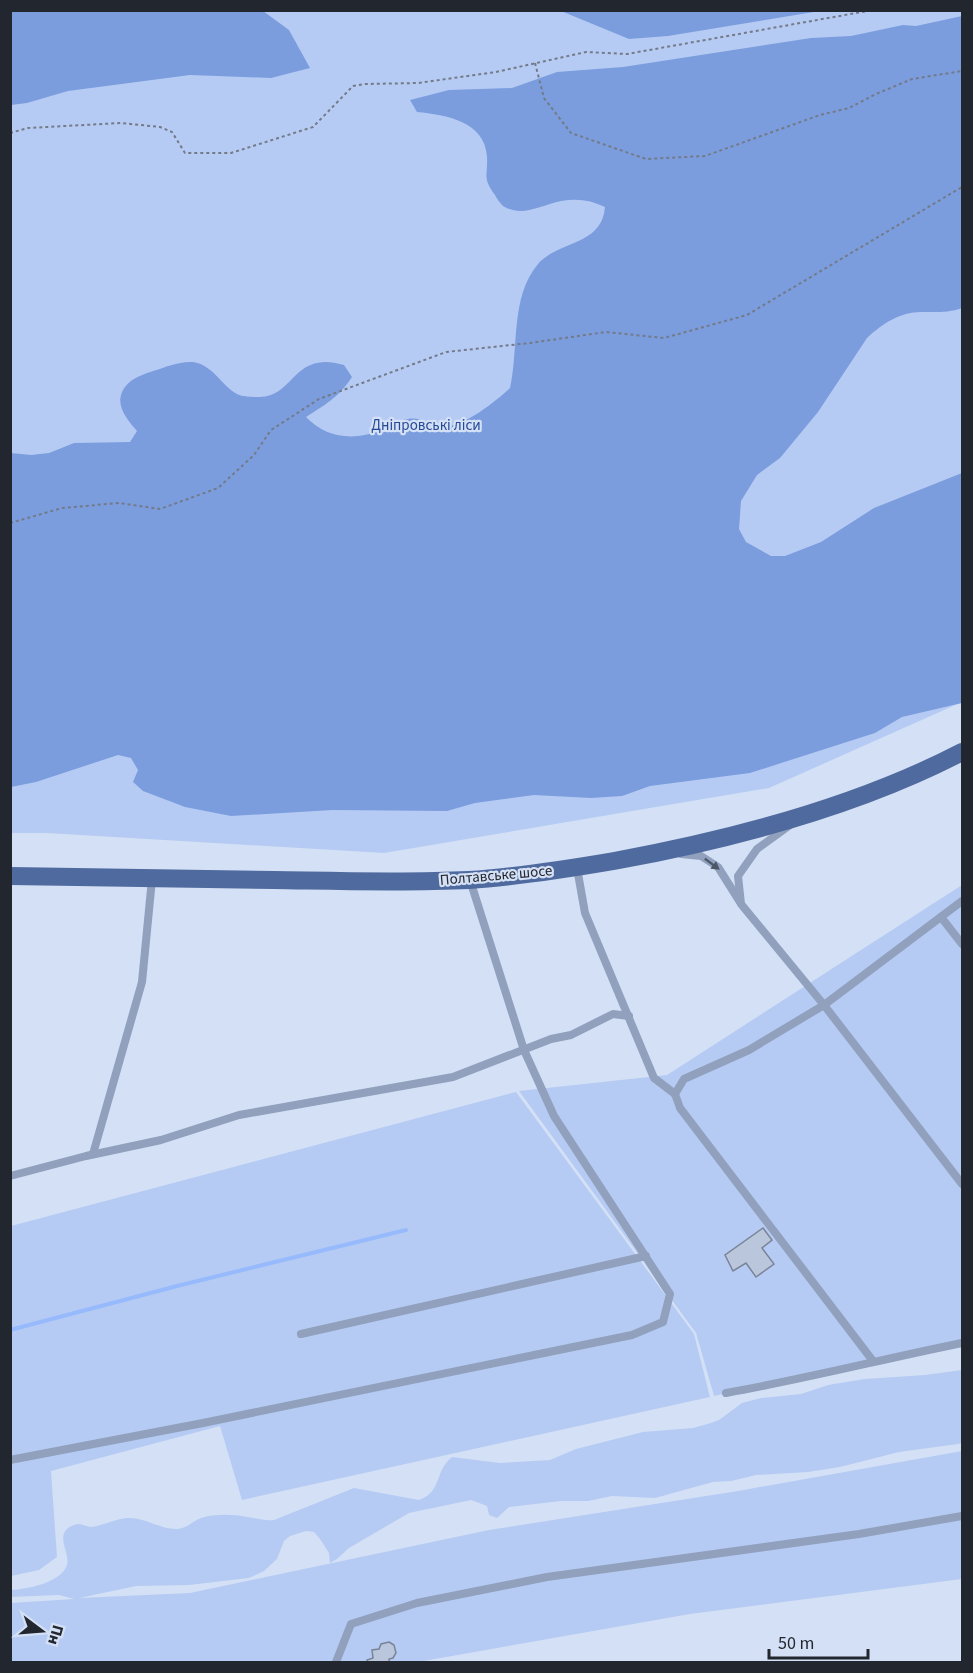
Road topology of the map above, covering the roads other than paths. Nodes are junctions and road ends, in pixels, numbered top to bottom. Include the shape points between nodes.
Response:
1 (963, 752) edge
2 (805, 814) junction
3 (665, 852) junction
4 (577, 867) junction
5 (10, 876) edge
6 (152, 879) junction
7 (470, 880) junction
8 (963, 901) edge
9 (741, 904) junction
10 (941, 917) junction
11 (963, 944) edge
12 (824, 1005) junction
13 (629, 1016) junction
14 (524, 1050) junction
15 (675, 1094) junction
16 (93, 1154) junction
17 (10, 1176) edge
18 (963, 1184) edge
19 (646, 1256) junction
20 (301, 1334) dead end
21 (963, 1343) edge
22 (873, 1361) junction
23 (726, 1393) dead end
24 (10, 1460) edge
25 (963, 1516) edge
26 (336, 1662) edge

1 - 2 main road, Полтавське шосе
2 - 3 main road, Полтавське шосе
2 - 9 lane via 757,849 738,876
3 - 4 main road, Полтавське шосе
3 -> 9 lane via 701,856 718,867
4 - 7 main road, Полтавське шосе
4 - 13 lane via 585,913
5 - 6 main road, Полтавське шосе
6 - 7 main road, Полтавське шосе
6 - 16 lane via 142,982
7 - 14 lane
8 - 10 lane
9 - 12 lane
10 - 11 lane
10 - 12 lane
12 - 15 lane via 749,1050 684,1079
12 - 18 lane
13 - 14 lane via 613,1014 571,1035
13 - 15 lane via 654,1078
14 - 16 lane via 453,1077 239,1115 161,1140
14 - 19 lane via 554,1116
15 - 22 lane via 680,1108
16 - 17 lane
19 - 20 lane
19 - 24 lane via 670,1294 663,1322 632,1335
21 - 22 lane
22 - 23 lane
25 - 26 lane via 547,1577 417,1603 351,1624

